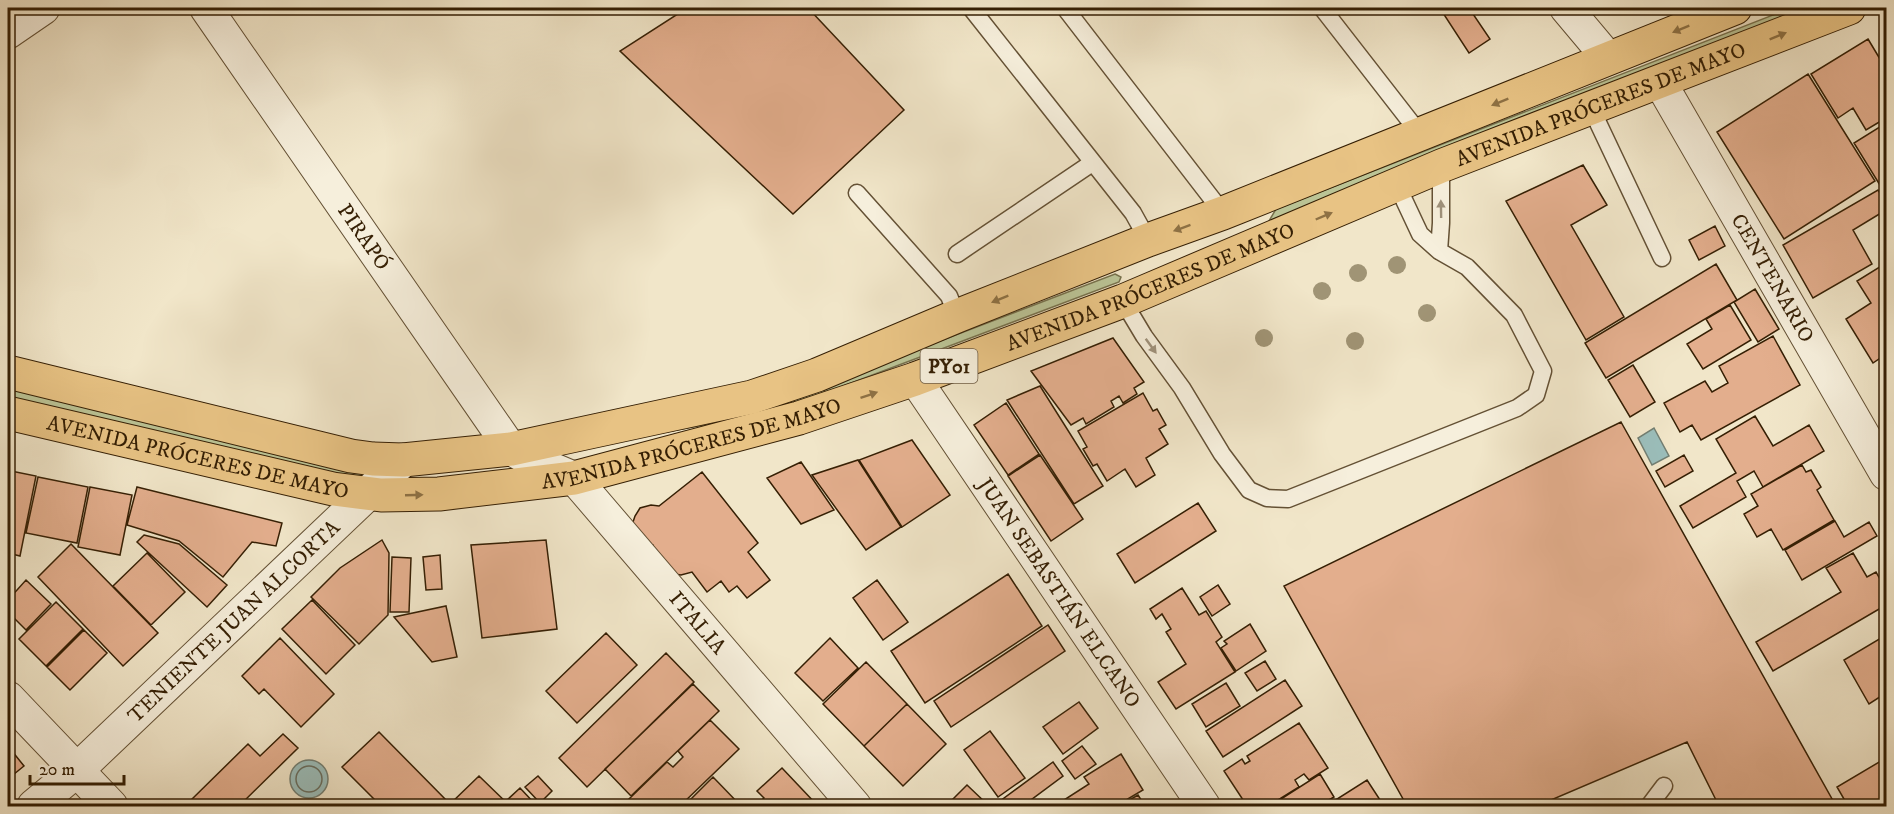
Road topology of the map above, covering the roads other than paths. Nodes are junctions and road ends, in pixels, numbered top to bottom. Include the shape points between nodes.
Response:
1 (42, 8) edge
2 (206, 8) edge
3 (971, 8) edge
4 (1065, 8) edge
5 (1322, 8) edge
6 (1566, 8) edge
7 (1735, 8) edge
8 (1849, 8) edge
9 (8, 32) edge
10 (1608, 58) junction
11 (1660, 82) junction
12 (1591, 108) junction
13 (1420, 134) junction
14 (1092, 163) junction
15 (1440, 166) junction
16 (1397, 185) junction
17 (857, 193) dead end
18 (1223, 213) junction
19 (1148, 240) junction
20 (1439, 251) junction
21 (957, 254) dead end
22 (1662, 258) dead end
23 (1123, 301) junction
24 (957, 316) junction
25 (8, 372) edge
26 (915, 379) junction
27 (8, 413) edge
28 (519, 454) junction
29 (403, 460) junction
30 (1887, 474) edge
31 (574, 478) junction
32 (368, 495) junction
33 (8, 698) edge
34 (76, 771) junction
35 (1664, 786) dead end
36 (34, 807) edge
37 (111, 807) edge
38 (855, 807) edge
39 (1204, 807) edge
40 (1649, 807) edge

1 - 9 street
2 - 28 street, PIRAPÓ
3 - 14 lane
4 - 18 lane
5 - 13 lane
6 - 10 street
7 -> 10 highway, AVENIDA PRÓCERES DE MAYO / PY01
11 -> 8 highway, AVENIDA PRÓCERES DE MAYO / PY01
10 -> 13 highway, AVENIDA PRÓCERES DE MAYO / PY01
11 - 12 highway, AVENIDA PRÓCERES DE MAYO / PY01
11 - 30 street, CENTENARIO
12 - 15 highway, AVENIDA PRÓCERES DE MAYO / PY01
12 - 22 lane
13 - 18 highway, AVENIDA PRÓCERES DE MAYO / PY01
14 - 19 lane via 1133,213
14 - 21 lane
15 - 16 highway, AVENIDA PRÓCERES DE MAYO / PY01
20 -> 15 lane
16 - 20 lane via 1420,234
23 -> 16 highway, AVENIDA PRÓCERES DE MAYO / PY01
17 - 24 lane via 950,296
18 -> 19 highway, AVENIDA PRÓCERES DE MAYO / PY01
19 -> 24 highway, AVENIDA PRÓCERES DE MAYO / PY01
23 -> 20 lane via 1249,490 1267,498 1288,499 1517,408 1536,396 1543,371 1514,315 1467,267
23 - 26 highway, AVENIDA PRÓCERES DE MAYO / PY01
24 - 28 highway, AVENIDA PRÓCERES DE MAYO / PY01 via 817,375 753,397
25 - 29 highway, AVENIDA PRÓCERES DE MAYO / PY01 via 343,454
31 -> 26 highway, AVENIDA PRÓCERES DE MAYO / PY01 via 800,418
26 - 39 street, JUAN SEBASTIÁN ELCANO
27 - 32 highway, AVENIDA PRÓCERES DE MAYO / PY01
28 - 29 highway, AVENIDA PRÓCERES DE MAYO / PY01
28 - 31 street, ITALIA
29 - 32 street, TENIENTE JUAN ALCORTA
32 -> 31 highway, AVENIDA PRÓCERES DE MAYO / PY01 via 439,494
31 - 38 street, ITALIA
32 - 34 street, TENIENTE JUAN ALCORTA
33 - 34 street
34 - 36 street, TENIENTE JUAN ALCORTA
34 - 37 street
35 - 40 lane

